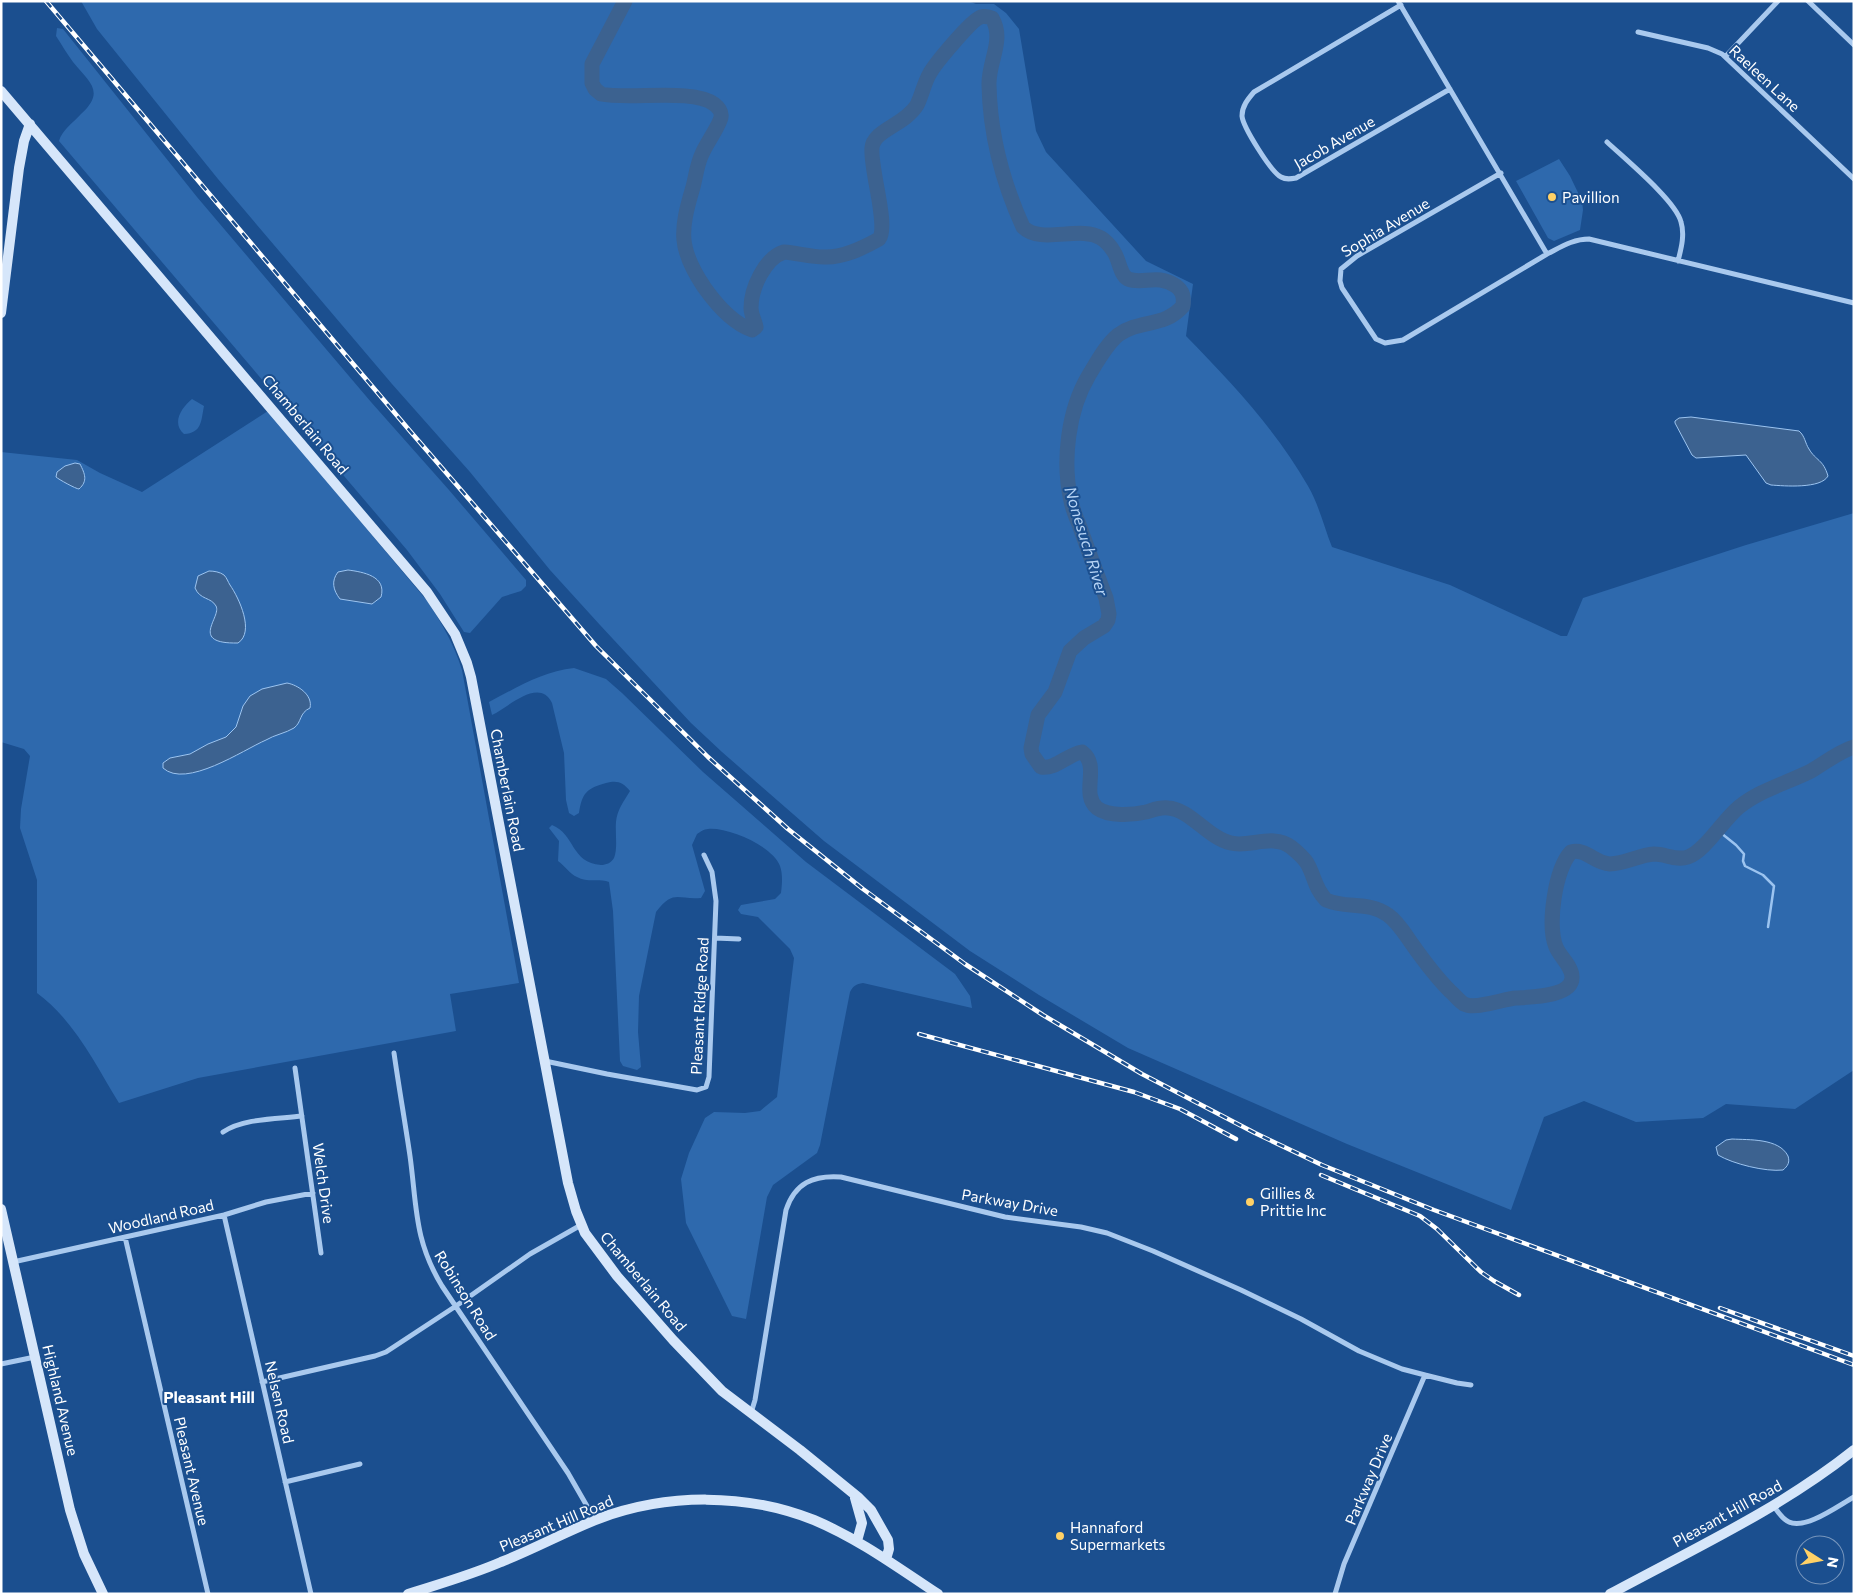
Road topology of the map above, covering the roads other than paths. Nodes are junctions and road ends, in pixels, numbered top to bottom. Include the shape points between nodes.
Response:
1 (1778, 1) edge
2 (1808, 1) edge
3 (1400, 3) edge
4 (1638, 32) dead end
5 (1854, 45) edge
6 (1726, 56) junction
7 (1450, 88) junction
8 (1, 90) edge
9 (30, 124) junction
10 (1607, 142) dead end
11 (1500, 173) junction
12 (1854, 179) edge
13 (1547, 254) junction
14 (1678, 261) junction
15 (1854, 303) edge
16 (1, 313) edge
17 (704, 855) dead end
18 (715, 938) junction
19 (739, 939) dead end
20 (394, 1053) dead end
21 (545, 1061) junction
22 (295, 1068) dead end
23 (302, 1116) junction
24 (223, 1132) dead end
25 (313, 1193) junction
26 (1, 1209) edge
27 (224, 1215) junction
28 (581, 1225) junction
29 (125, 1236) junction
30 (321, 1254) dead end
31 (13, 1262) junction
32 (456, 1306) junction
33 (36, 1357) junction
34 (1, 1364) edge
35 (1425, 1375) junction
36 (262, 1382) junction
37 (1471, 1385) dead end
38 (751, 1414) junction
39 (1854, 1450) edge
40 (360, 1464) dead end
41 (285, 1482) junction
42 (853, 1494) junction
43 (1854, 1497) edge
44 (1773, 1506) junction
45 (596, 1520) junction
46 (856, 1541) junction
47 (886, 1559) junction
48 (103, 1594) edge
49 (208, 1594) edge
50 (311, 1594) edge
51 (408, 1594) edge
52 (938, 1594) edge
53 (1335, 1594) edge
54 (1610, 1594) edge

1 - 6 street
2 - 5 street
3 - 7 street
3 - 7 street, Jacob Avenue via 1254,92 1242,114 1246,126 1276,173 1284,178 1296,178
4 - 6 street, Raeleen Lane via 1708,48
6 - 12 street, Raeleen Lane
7 - 11 street
8 - 9 street
9 - 16 street via 19,168
9 - 21 street, Chamberlain Road via 415,577 455,634 474,690
10 - 14 street via 1677,212 1683,232
11 - 13 street
11 - 13 street, Sophia Avenue via 1349,261 1341,269 1342,288 1371,334 1380,342 1389,344 1410,336
13 - 14 street via 1575,240 1589,239
14 - 15 street
17 - 18 street, Pleasant Ridge Road via 715,886
18 - 19 street
18 - 21 street, Pleasant Ridge Road via 706,1087 697,1090
20 - 32 street, Robinson Road via 421,1241 433,1271
21 - 28 street, Chamberlain Road via 572,1196
22 - 23 street, Welch Drive
23 - 24 street via 253,1122
23 - 25 street, Welch Drive
25 - 27 street, Woodland Road via 258,1204
25 - 30 street, Welch Drive
26 - 31 street, Highland Avenue
27 - 29 street, Woodland Road
27 - 36 street, Nelsen Road
28 - 32 street via 530,1254
28 - 38 street, Chamberlain Road via 604,1260 673,1340 722,1391
29 - 31 street, Woodland Road
29 - 49 street, Pleasant Avenue
31 - 33 street, Highland Avenue
32 - 36 street via 380,1354
32 - 45 street, Robinson Road
33 - 34 street
33 - 48 street, Highland Avenue via 77,1536
35 - 37 street, Parkway Drive
35 - 38 street, Parkway Drive via 1359,1351 1241,1290 1107,1233 1005,1217 863,1181 826,1176 809,1181 796,1190 786,1210
35 - 53 street, Parkway Drive via 1344,1564
36 - 41 street, Nelsen Road
38 - 42 street, Chamberlain Road
39 - 44 street, Pleasant Hill Road
40 - 41 street
41 - 50 street, Nelsen Road
42 - 46 street via 862,1523
42 - 47 street, Chamberlain Road via 871,1510 885,1532 889,1544
43 - 44 street via 1820,1517 1798,1524 1785,1520
44 - 54 street, Pleasant Hill Road
45 - 46 street, Pleasant Hill Road via 663,1502 735,1501 800,1515
45 - 51 street, Pleasant Hill Road via 487,1568
46 - 47 street, Pleasant Hill Road
47 - 52 street, Pleasant Hill Road

